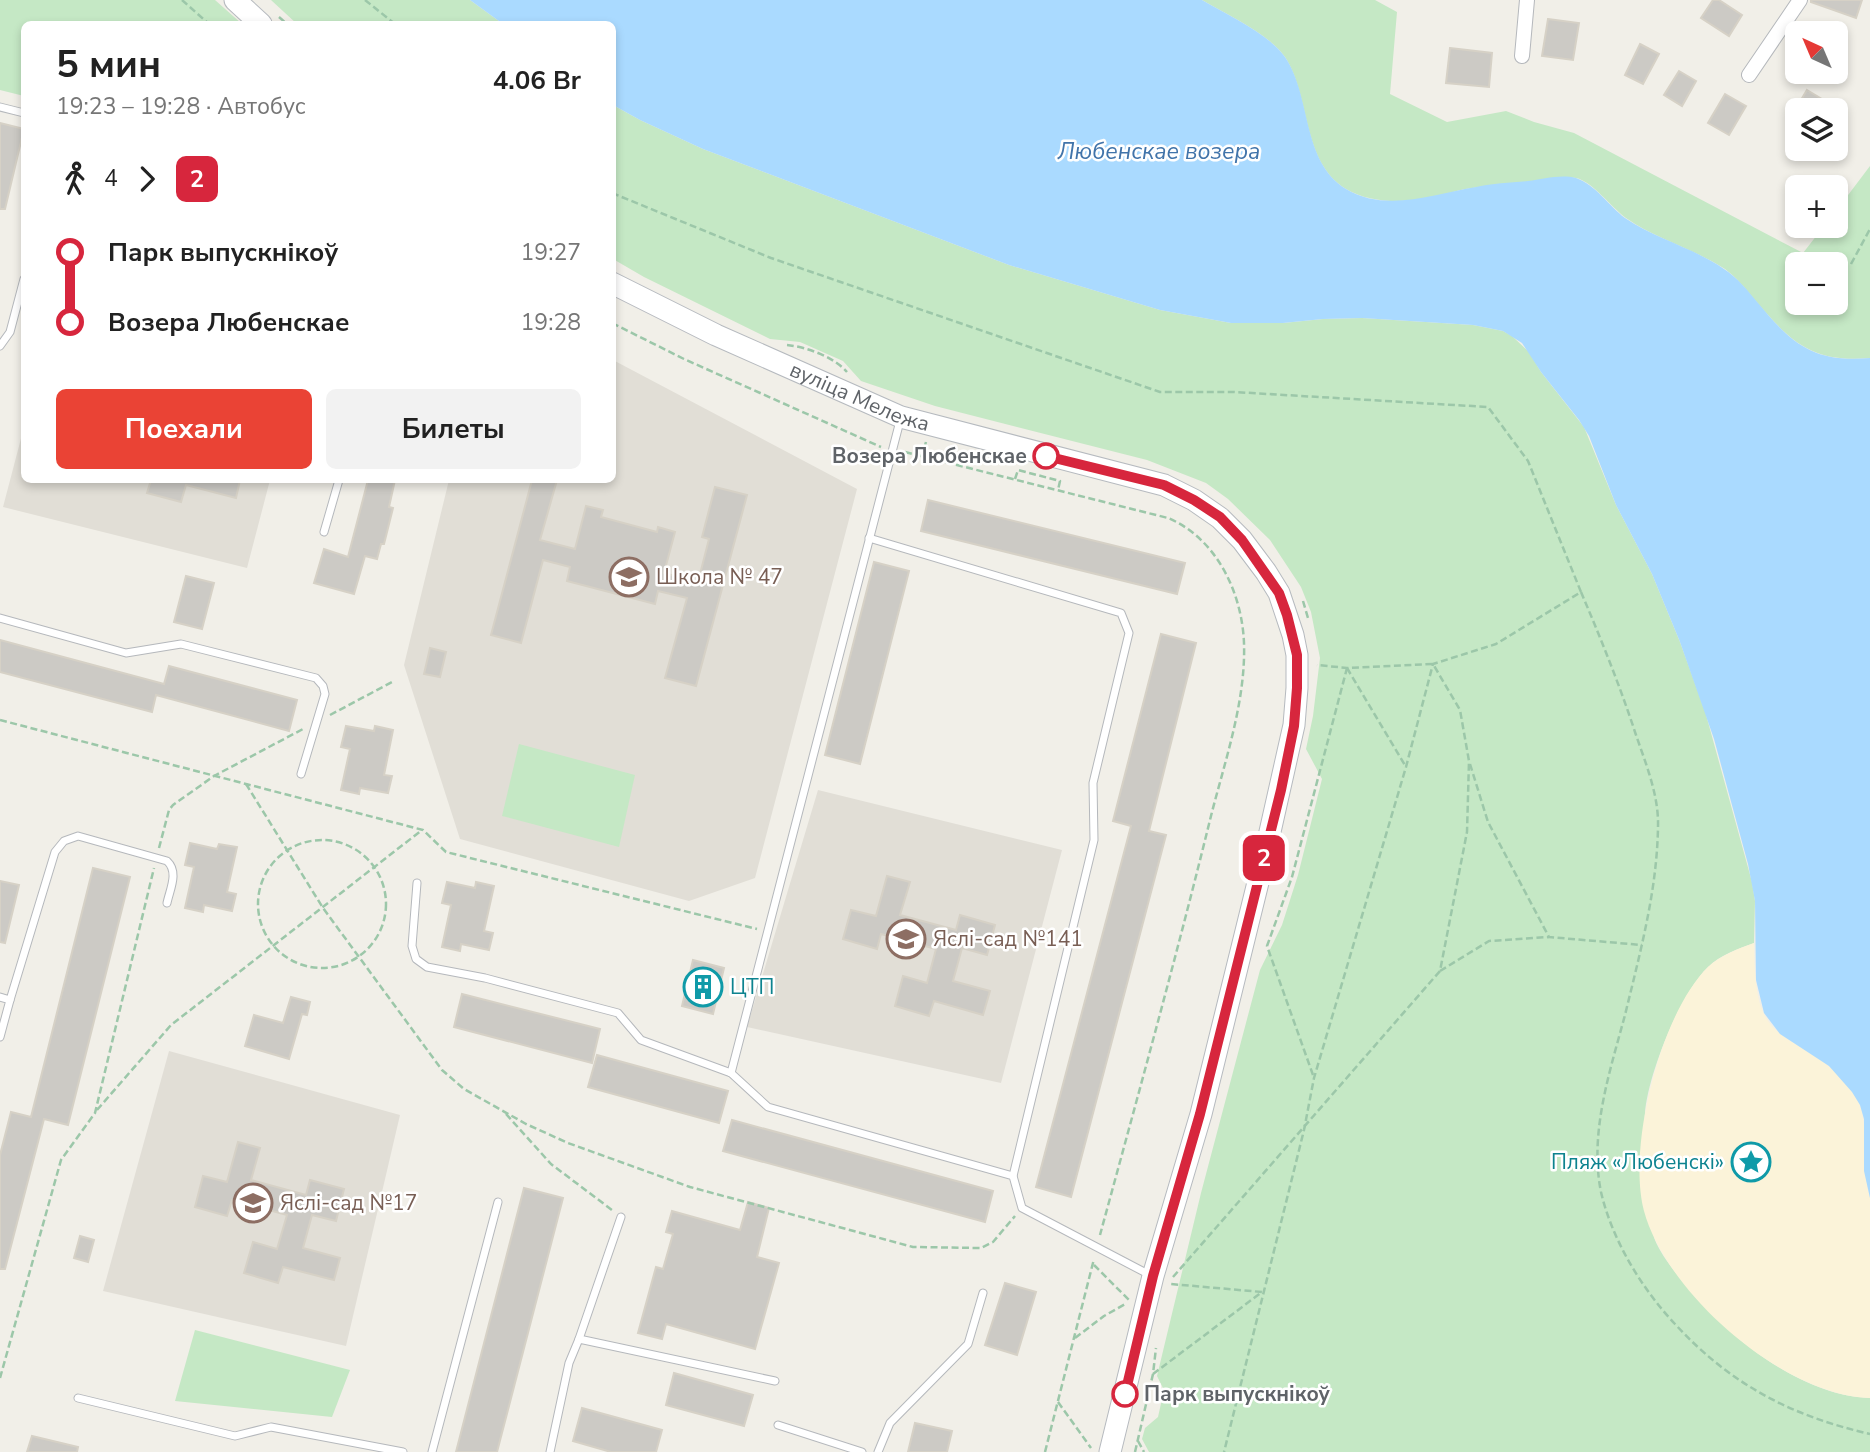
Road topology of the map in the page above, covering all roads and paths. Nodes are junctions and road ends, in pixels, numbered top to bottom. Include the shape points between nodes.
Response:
1 (182, 0) edge
2 (235, 0) edge
3 (365, 0) edge
4 (1527, 0) edge
5 (1800, 0) edge
6 (206, 21) edge
7 (258, 21) edge
8 (392, 21) edge
9 (1522, 56) dead end
10 (1749, 75) dead end
11 (0, 107) edge
12 (21, 112) edge
13 (616, 195) edge
14 (1870, 229) edge
15 (1851, 264) dead end
16 (616, 285) edge
17 (21, 290) edge
18 (616, 325) edge
19 (0, 346) edge
20 (799, 346) dead end
21 (849, 374) dead end
22 (901, 417) junction
23 (926, 438) dead end
24 (892, 450) junction
25 (922, 455) junction
26 (1015, 479) junction
27 (338, 483) edge
28 (1058, 490) junction
29 (324, 532) dead end
30 (869, 538) junction
31 (1581, 592) junction
32 (1300, 596) dead end
33 (0, 618) edge
34 (1308, 618) dead end
35 (1433, 664) junction
36 (1317, 666) dead end
37 (1347, 668) junction
38 (394, 681) dead end
39 (0, 720) edge
40 (317, 722) junction
41 (1469, 761) junction
42 (1406, 767) junction
43 (301, 774) dead end
44 (214, 776) junction
45 (246, 784) junction
46 (423, 830) junction
47 (287, 850) junction
48 (157, 857) junction
49 (375, 867) junction
50 (417, 883) dead end
51 (167, 903) dead end
52 (323, 908) junction
53 (767, 932) junction
54 (1549, 937) junction
55 (1643, 945) junction
56 (273, 946) junction
57 (358, 958) junction
58 (1440, 971) junction
59 (0, 997) edge
60 (10, 1000) junction
61 (0, 1037) edge
62 (731, 1073) junction
63 (1314, 1078) junction
64 (504, 1112) junction
65 (95, 1113) junction
66 (1304, 1130) junction
67 (1013, 1176) junction
68 (498, 1202) dead end
69 (1023, 1208) junction
70 (621, 1217) joint
71 (1097, 1248) junction
72 (1093, 1263) junction
73 (1164, 1277) junction
74 (1262, 1292) junction
75 (983, 1293) dead end
76 (1130, 1301) junction
77 (1135, 1302) dead end
78 (579, 1339) junction
79 (1074, 1339) junction
80 (0, 1378) edge
81 (775, 1381) dead end
82 (78, 1398) dead end
83 (1058, 1402) junction
84 (778, 1425) dead end
85 (1870, 1434) edge
86 (1138, 1441) junction
87 (402, 1452) edge
88 (432, 1452) edge
89 (550, 1452) edge
90 (862, 1452) edge
91 (878, 1452) edge
92 (1045, 1452) edge
93 (1094, 1452) edge
94 (1110, 1452) edge
95 (1135, 1452) edge
96 (1144, 1452) edge
97 (1224, 1452) edge

1 - 6 path
2 - 7 main road
3 - 8 path
4 - 9 street
5 - 10 street
11 - 12 lane
13 - 31 path via 771,258 1160,392 1488,407 1528,461
14 - 15 path
16 - 22 main road, вуліца Мележа
17 - 19 lane via 10,332
18 - 24 path
20 - 21 path via 840,364
22 - 24 lane
22 - 73 main road, вуліца Мележа via 1164,485 1194,500 1220,517 1242,540 1279,593 1287,615 1297,655 1294,726
23 - 25 path
24 - 25 path
24 - 30 lane
25 - 26 path
26 - 28 path
26 - 28 path via 1018,470 1060,481
27 - 29 lane
28 - 71 path via 1168,518 1196,534 1226,572 1244,641 1242,690
30 - 53 lane
30 - 67 lane via 1121,613 1129,633 1093,783 1094,840
31 - 35 path via 1496,644
31 - 55 path via 1616,673 1650,776 1658,825
32 - 34 path
33 - 40 lane via 126,653 181,644 316,678 326,694
35 - 37 path
35 - 41 path via 1460,710
35 - 42 path
36 - 37 path
37 - 42 path
37 - 63 path via 1292,877 1267,946
38 - 40 path
39 - 44 path
40 - 43 lane
40 - 44 path
41 - 54 path via 1488,822
41 - 58 path via 1467,832
42 - 63 path
44 - 45 path
44 - 48 path via 169,810
45 - 46 path
45 - 47 path
46 - 49 path
46 - 53 path via 446,852
47 - 49 path via 325,839 362,853
47 - 52 path
47 - 56 path via 260,884 261,928
48 - 51 lane via 167,860 174,872
48 - 60 lane via 78,836 64,841 55,852
48 - 65 path
49 - 52 path
49 - 57 path via 386,891 386,916 376,940
50 - 62 lane via 412,946 415,959 427,967 618,1013 641,1040
52 - 56 path
52 - 57 path
53 - 62 lane
54 - 55 path
54 - 58 path via 1489,942
55 - 85 path via 1604,1100 1598,1153 1601,1192 1626,1254 1663,1311 1716,1365 1775,1403
56 - 57 path via 291,961 313,969 336,967
56 - 65 path via 160,1034
57 - 64 path via 442,1070
58 - 66 path
59 - 60 lane
60 - 61 lane
62 - 67 lane via 768,1107
63 - 66 path
64 - 69 path via 568,1143 690,1188 913,1247 981,1248 993,1242
64 - 70 path via 551,1164
65 - 80 path via 61,1160
66 - 73 path
66 - 74 path
67 - 69 lane
68 - 88 lane
69 - 71 lane
70 - 78 lane
71 - 72 path
71 - 73 lane
72 - 76 path
72 - 79 path
73 - 74 path
73 - 94 main road, вуліца Мележа
74 - 86 path via 1153,1374
74 - 97 path
75 - 91 lane via 968,1344 890,1423
76 - 77 path
76 - 79 path
78 - 81 lane
78 - 89 lane via 569,1363
79 - 83 path
82 - 87 lane via 235,1436 271,1426
83 - 92 path
83 - 93 path
84 - 90 lane
86 - 95 path
86 - 96 path

